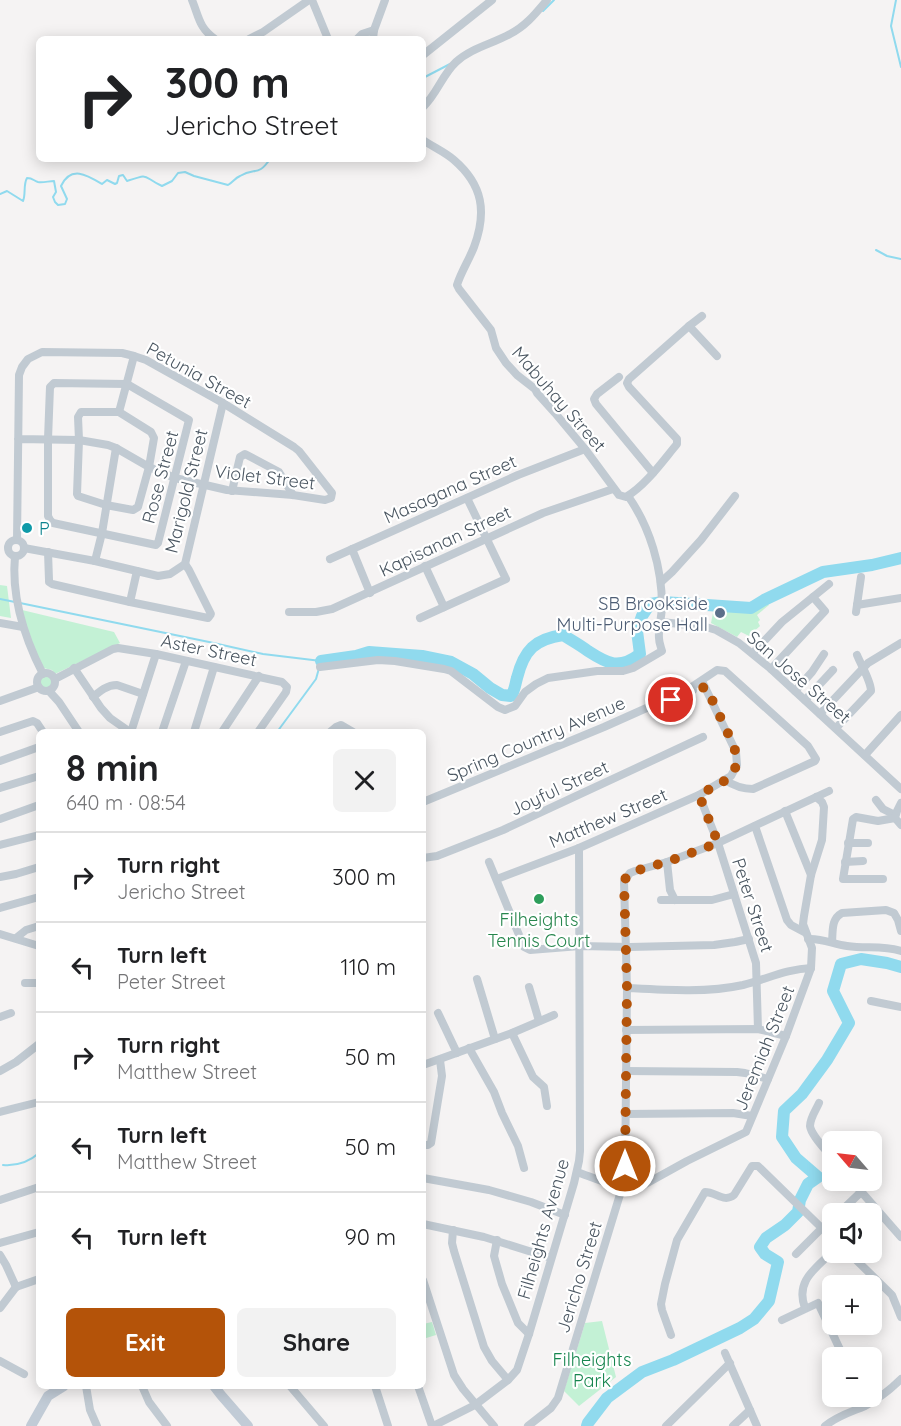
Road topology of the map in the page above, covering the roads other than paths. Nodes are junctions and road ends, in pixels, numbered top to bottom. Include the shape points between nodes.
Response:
1 (192, 0) edge
2 (310, 0) edge
3 (386, 0) edge
4 (492, 0) edge
5 (547, 0) edge
6 (374, 35) edge
7 (212, 36) edge
8 (255, 36) edge
9 (327, 36) edge
10 (426, 53) edge
11 (426, 103) edge
12 (426, 142) edge
13 (702, 315) dead end
14 (689, 326) junction
15 (134, 356) junction
16 (717, 356) dead end
17 (619, 377) dead end
18 (127, 384) junction
19 (223, 403) junction
20 (119, 412) junction
21 (18, 439) junction
22 (48, 439) junction
23 (79, 440) junction
24 (116, 448) junction
25 (585, 449) junction
26 (149, 466) junction
27 (653, 473) junction
28 (175, 478) junction
29 (203, 485) junction
30 (613, 489) junction
31 (232, 491) junction
32 (332, 493) joint
33 (293, 495) junction
34 (624, 496) junction
35 (735, 496) dead end
36 (468, 498) junction
37 (106, 505) junction
38 (102, 533) junction
39 (487, 538) junction
40 (17, 540) junction
41 (4, 545) edge
42 (24, 549) junction
43 (352, 549) junction
44 (48, 552) junction
45 (15, 556) junction
46 (330, 559) dead end
47 (95, 561) junction
48 (185, 564) junction
49 (425, 566) junction
50 (137, 571) junction
51 (861, 578) dead end
52 (661, 582) junction
53 (829, 584) dead end
54 (370, 593) junction
55 (813, 597) junction
56 (901, 598) edge
57 (130, 602) junction
58 (444, 607) junction
59 (289, 612) dead end
60 (420, 618) dead end
61 (0, 622) edge
62 (662, 622) junction
63 (23, 627) junction
64 (901, 643) edge
65 (753, 653) junction
66 (156, 654) junction
67 (824, 654) dead end
68 (857, 655) dead end
69 (186, 661) junction
70 (214, 667) junction
71 (74, 668) junction
72 (320, 668) dead end
73 (862, 668) junction
74 (771, 669) junction
75 (833, 670) dead end
76 (43, 674) junction
77 (259, 676) junction
78 (55, 679) junction
79 (704, 684) junction
80 (39, 687) junction
81 (49, 691) junction
82 (795, 691) junction
83 (143, 694) junction
84 (93, 697) junction
85 (805, 700) junction
86 (0, 701) edge
87 (820, 714) junction
88 (901, 715) edge
89 (836, 728) junction
90 (41, 729) edge
91 (77, 729) edge
92 (126, 729) edge
93 (132, 729) edge
94 (163, 729) edge
95 (196, 729) edge
96 (224, 729) edge
97 (260, 729) edge
98 (334, 729) edge
99 (348, 729) edge
100 (0, 732) edge
101 (704, 737) dead end
102 (36, 748) edge
103 (865, 755) junction
104 (0, 760) edge
105 (36, 777) edge
106 (725, 780) junction
107 (0, 788) edge
108 (901, 789) edge
109 (829, 791) dead end
110 (699, 795) junction
111 (816, 797) junction
112 (876, 800) dead end
113 (426, 801) edge
114 (901, 804) edge
115 (36, 806) edge
116 (785, 811) junction
117 (0, 819) edge
118 (898, 823) edge
119 (754, 826) junction
120 (36, 836) edge
121 (718, 843) junction
122 (849, 843) junction
123 (868, 843) dead end
124 (0, 845) edge
125 (579, 848) junction
126 (426, 858) edge
127 (862, 861) dead end
128 (489, 862) dead end
129 (667, 862) junction
130 (845, 862) junction
131 (36, 868) edge
132 (811, 875) junction
133 (0, 877) edge
134 (497, 879) junction
135 (883, 879) dead end
136 (734, 894) junction
137 (36, 898) edge
138 (661, 900) dead end
139 (675, 900) junction
140 (0, 908) edge
141 (36, 927) edge
142 (901, 931) edge
143 (0, 934) edge
144 (807, 936) junction
145 (16, 938) junction
146 (749, 939) junction
147 (832, 942) junction
148 (36, 945) edge
149 (580, 946) junction
150 (626, 947) junction
151 (901, 950) edge
152 (811, 968) junction
153 (477, 979) dead end
154 (757, 981) junction
155 (25, 983) dead end
156 (36, 983) edge
157 (529, 987) dead end
158 (627, 988) junction
159 (871, 1001) dead end
160 (901, 1007) edge
161 (11, 1013) dead end
162 (438, 1013) dead end
163 (554, 1015) dead end
164 (0, 1017) edge
165 (539, 1021) junction
166 (758, 1029) junction
167 (626, 1030) junction
168 (512, 1033) junction
169 (786, 1036) junction
170 (495, 1039) junction
171 (36, 1046) edge
172 (469, 1048) junction
173 (457, 1053) junction
174 (440, 1060) junction
175 (426, 1064) edge
176 (0, 1071) edge
177 (626, 1071) junction
178 (768, 1079) junction
179 (36, 1103) edge
180 (819, 1103) dead end
181 (547, 1106) dead end
182 (0, 1112) edge
183 (626, 1114) junction
184 (752, 1116) junction
185 (426, 1145) edge
186 (822, 1146) edge
187 (524, 1168) dead end
188 (577, 1172) junction
189 (426, 1179) edge
190 (623, 1187) junction
191 (36, 1188) edge
192 (861, 1192) joint
193 (0, 1200) edge
194 (850, 1203) edge
195 (871, 1203) edge
196 (565, 1215) junction
197 (882, 1215) edge
198 (426, 1225) edge
199 (822, 1228) joint
200 (453, 1230) junction
201 (36, 1233) edge
202 (901, 1237) edge
203 (497, 1240) junction
204 (0, 1243) edge
205 (796, 1254) dead end
206 (0, 1255) edge
207 (551, 1258) junction
208 (822, 1262) edge
209 (859, 1263) edge
210 (36, 1280) edge
211 (16, 1287) junction
212 (426, 1289) edge
213 (899, 1304) edge
214 (0, 1308) edge
215 (805, 1308) junction
216 (901, 1317) edge
217 (782, 1320) dead end
218 (529, 1334) junction
219 (671, 1335) dead end
220 (839, 1347) edge
221 (725, 1353) dead end
222 (0, 1361) edge
223 (730, 1363) junction
224 (24, 1374) dead end
225 (901, 1379) edge
226 (508, 1380) junction
227 (59, 1389) edge
228 (86, 1389) edge
229 (143, 1389) edge
230 (216, 1389) edge
231 (293, 1389) edge
232 (376, 1389) edge
233 (419, 1389) edge
234 (882, 1396) edge
235 (475, 1405) junction
236 (862, 1407) edge
237 (750, 1410) junction
238 (31, 1426) edge
239 (97, 1426) edge
240 (167, 1426) edge
241 (248, 1426) edge
242 (324, 1426) edge
243 (388, 1426) edge
244 (432, 1426) edge
245 (494, 1426) edge
246 (528, 1426) edge
247 (666, 1426) edge
248 (733, 1426) edge
249 (757, 1426) edge
250 (825, 1426) edge

1 - 7 street via 199,22
2 - 8 street
2 - 9 street
3 - 6 street
4 - 10 street
5 - 11 street via 524,26 455,63
12 - 25 street, Mabuhay Street via 463,169 481,202 479,230 457,285 459,290 491,330 506,363 535,389
13 - 14 street
14 - 16 street
14 - 27 street via 627,383 677,439
15 - 18 street
15 - 19 street, Petunia Street
15 - 21 street, Petunia Street via 42,352 28,359 20,375
17 - 27 street via 594,399
18 - 20 street
18 - 22 street, Rose Street via 54,383 50,387
18 - 28 street, Rose Street via 189,420
19 - 29 street, Marigold Street
19 - 32 street, Petunia Street via 299,451
20 - 23 street via 81,412
20 - 26 street via 153,435
21 - 22 street, Violet Street
21 - 40 street, Petunia Street
22 - 23 street, Violet Street
22 - 38 street, Rose Street via 50,520
23 - 24 street, Violet Street
23 - 37 street via 77,494
24 - 26 street, Violet Street
24 - 37 street
25 - 30 street, Mabuhay Street
25 - 36 street, Masagana Street
26 - 28 street, Violet Street
26 - 37 street via 136,509
27 - 34 street
28 - 29 street, Violet Street
28 - 38 street, Rose Street via 156,545
29 - 31 street, Violet Street
29 - 48 street, Marigold Street
30 - 34 street, Mabuhay Street
30 - 39 street, Kapisanan Street via 543,513
31 - 33 street, Violet Street
31 - 33 street via 240,457 245,454 279,472
32 - 33 street, Violet Street via 325,500
34 - 52 street, Mabuhay Street via 646,527
35 - 52 street via 697,545
36 - 39 street
36 - 43 street, Masagana Street
37 - 38 street
38 - 47 street
39 - 49 street, Kapisanan Street
39 - 58 street via 505,580
40 - 41 street
40 - 42 street
41 - 45 street
42 - 44 street, Marigold Street
42 - 45 street
43 - 46 street, Masagana Street
43 - 54 street
44 - 47 street, Marigold Street
44 - 57 street via 49,582
45 - 63 street via 15,594
47 - 50 street, Marigold Street
48 - 50 street, Marigold Street via 165,576
48 - 57 street via 211,614 208,618
49 - 54 street, Kapisanan Street
49 - 58 street
50 - 57 street
51 - 56 street via 856,609
52 - 62 street, Mabuhay Street
53 - 55 street
54 - 59 street, Kapisanan Street via 332,609
55 - 65 street
55 - 74 street via 825,611
58 - 60 street
61 - 63 street
62 - 65 street, San Jose Street via 711,628
62 - 72 street, Mabuhay Street via 658,636 662,651 651,658 623,671 548,678 505,710 444,669 387,660
63 - 76 street
64 - 73 street
65 - 74 street, San Jose Street
66 - 69 street, Aster Street
66 - 71 street, Aster Street via 118,648
66 - 83 street
67 - 82 street
68 - 73 street
69 - 70 street, Aster Street
69 - 94 street
70 - 77 street, Aster Street
70 - 95 street
71 - 78 street, Aster Street
71 - 84 street
73 - 87 street
73 - 89 street via 871,691
74 - 82 street, San Jose Street
75 - 85 street
76 - 78 street
76 - 80 street via 38,680
77 - 96 street
77 - 97 street, Aster Street via 287,687
78 - 81 street
79 - 106 street via 736,752 737,765
79 - 106 street, Spring Country Avenue via 717,670 725,671 807,746 816,759 753,789
79 - 113 street, Spring Country Avenue
80 - 81 street
80 - 86 street
81 - 91 street
82 - 85 street, San Jose Street
83 - 84 street via 113,685
83 - 93 street
84 - 92 street via 110,718
85 - 87 street, San Jose Street
87 - 89 street, San Jose Street
88 - 103 street
89 - 103 street, San Jose Street
90 - 100 street via 33,721
98 - 99 street via 341,725
101 - 126 street, Joyful Street via 502,831
102 - 104 street
103 - 108 street, San Jose Street
105 - 107 street
106 - 110 street, Matthew Street
109 - 111 street, Jericho Street
110 - 121 street, Peter Street
110 - 125 street, Matthew Street
111 - 116 street, Jericho Street
111 - 132 street, Jeremiah Street via 824,807 824,818
112 - 118 street
114 - 118 street
115 - 117 street
116 - 119 street, Jericho Street
116 - 132 street
118 - 122 street via 854,817
119 - 121 street, Jericho Street
119 - 144 street via 787,920
120 - 124 street
121 - 129 street, Jericho Street
121 - 136 street, Peter Street
122 - 123 street
122 - 130 street
125 - 134 street, Matthew Street
125 - 149 street, Filheights Avenue
127 - 130 street
128 - 134 street
129 - 139 street
129 - 150 street, Jericho Street via 635,871 624,881
130 - 135 street via 843,879
131 - 133 street
132 - 144 street, Jeremiah Street via 804,916
134 - 149 street via 524,947 530,950
136 - 139 street via 712,900
136 - 146 street, Peter Street
137 - 140 street
138 - 139 street
141 - 145 street
142 - 147 street via 894,913 886,910 842,913 834,922
143 - 145 street
144 - 147 street
144 - 152 street, Jeremiah Street via 812,948
145 - 148 street
146 - 150 street via 714,945
146 - 154 street, Peter Street
147 - 151 street
149 - 150 street
149 - 188 street, Filheights Avenue
150 - 158 street, Jericho Street
152 - 154 street
152 - 169 street, Jeremiah Street
153 - 170 street
154 - 158 street via 724,988
154 - 166 street, Peter Street
155 - 156 street
157 - 165 street
158 - 167 street, Jericho Street
159 - 160 street
161 - 164 street
162 - 173 street
163 - 165 street
165 - 168 street
166 - 167 street
166 - 169 street
167 - 177 street, Jericho Street
168 - 170 street
168 - 181 street via 533,1077 544,1087
169 - 178 street, Jeremiah Street
170 - 172 street
171 - 176 street
172 - 173 street
172 - 187 street via 494,1092
173 - 174 street
174 - 175 street
174 - 185 street via 442,1076 431,1143
177 - 178 street via 737,1072
177 - 183 street, Jericho Street
178 - 184 street, Jeremiah Street
179 - 182 street
180 - 186 street via 810,1127
183 - 184 street
183 - 190 street, Jericho Street
184 - 190 street, Jeremiah Street via 741,1135 648,1184
188 - 190 street, Jeremiah Street
188 - 196 street, Filheights Avenue
189 - 196 street via 489,1190
190 - 246 street, Jericho Street via 558,1398
191 - 193 street
192 - 194 street
192 - 195 street
196 - 207 street, Filheights Avenue
197 - 202 street
198 - 200 street
199 - 205 street
199 - 219 street via 755,1165 731,1198 705,1192 677,1240 665,1284 661,1304
200 - 203 street
200 - 226 street via 454,1251 484,1347
201 - 204 street
203 - 207 street
203 - 218 street via 494,1256 502,1284 518,1323
206 - 211 street
207 - 218 street, Filheights Avenue
208 - 215 street via 801,1292
209 - 213 street
210 - 211 street
211 - 214 street
212 - 235 street via 454,1376
213 - 216 street
215 - 217 street
215 - 220 street via 819,1305
218 - 226 street, Filheights Avenue via 520,1364
221 - 223 street
222 - 224 street
223 - 237 street
223 - 247 street
225 - 234 street
226 - 235 street, Filheights Avenue
227 - 238 street via 48,1396
228 - 239 street
229 - 240 street
230 - 241 street
231 - 242 street
232 - 243 street
233 - 244 street
235 - 244 street, Filheights Avenue
235 - 245 street
236 - 250 street
237 - 248 street
237 - 249 street

